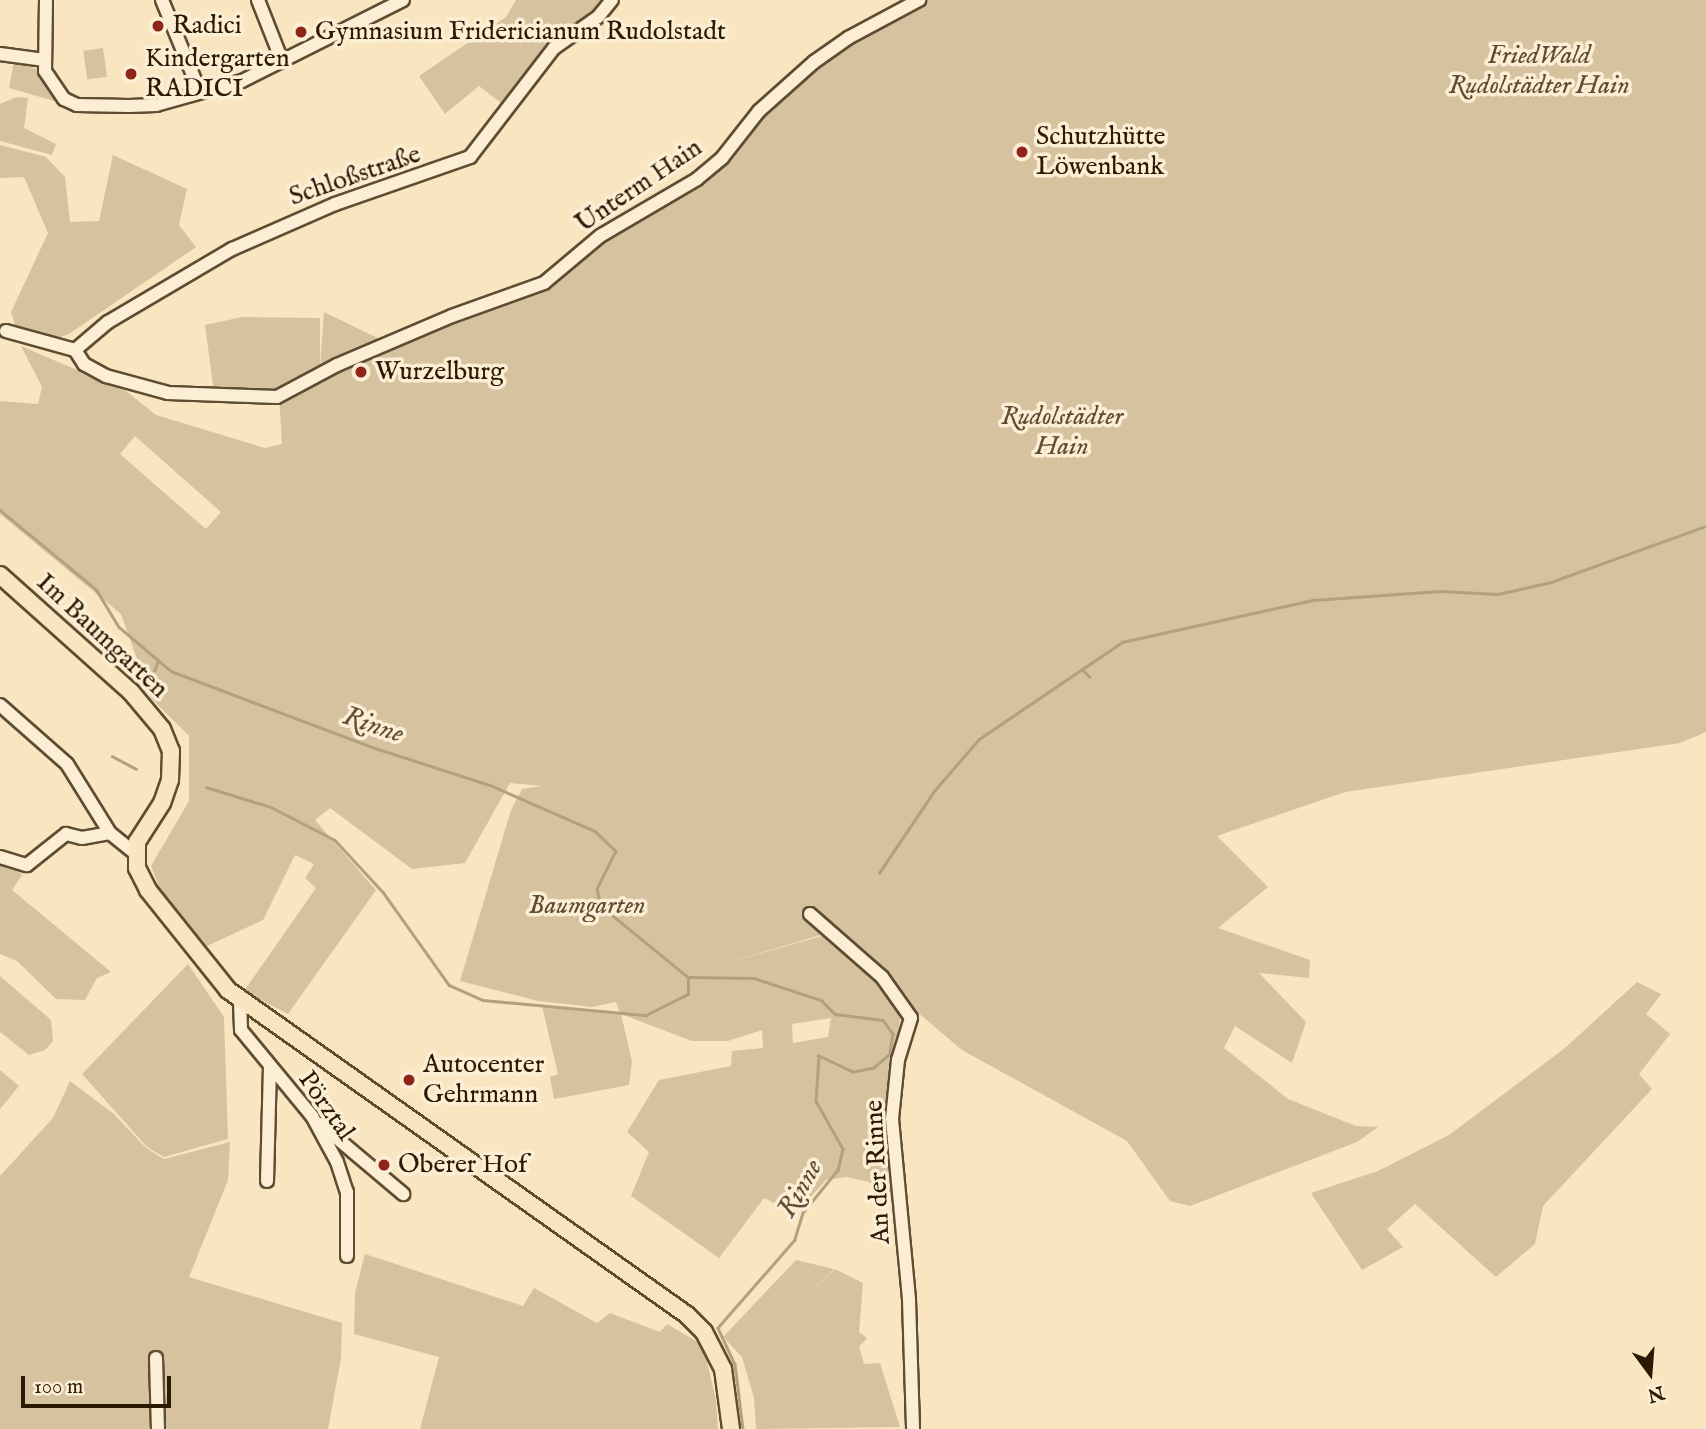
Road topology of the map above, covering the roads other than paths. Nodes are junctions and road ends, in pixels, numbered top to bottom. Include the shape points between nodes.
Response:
1 (46, 0) edge
2 (162, 0) edge
3 (258, 0) edge
4 (403, 0) edge
5 (612, 0) edge
6 (919, 0) edge
7 (0, 54) edge
8 (45, 60) junction
9 (282, 61) junction
10 (200, 92) junction
11 (6, 331) dead end
12 (75, 350) junction
13 (0, 575) edge
14 (0, 705) edge
15 (110, 833) junction
16 (135, 853) junction
17 (0, 857) edge
18 (810, 914) dead end
19 (240, 1001) junction
20 (270, 1068) junction
21 (312, 1116) junction
22 (267, 1181) dead end
23 (403, 1194) dead end
24 (347, 1256) dead end
25 (156, 1358) dead end
26 (158, 1429) edge
27 (731, 1429) edge
28 (913, 1429) edge

1 - 8 street
2 - 10 street
3 - 9 street
4 - 9 street
5 - 12 street, Schloßstraße via 598,17 554,48 470,157 335,204 233,249 108,322
6 - 12 street, Unterm Hain via 814,62 759,111 722,158 697,179 600,236 544,283 337,365 277,397 168,393 106,376 85,364
7 - 8 street
8 - 10 street via 49,78 69,103 156,105
9 - 10 street via 242,81
11 - 12 street
13 - 16 main road, Im Baumgarten via 131,692 169,742 170,780
14 - 15 street via 68,764
15 - 16 street
15 - 17 street via 82,838 66,834 27,865
16 - 19 main road via 148,890
18 - 28 street, An der Rinne via 882,977 911,1018 898,1060 892,1119 909,1300
19 - 20 street, Pörztal via 241,1030
19 - 27 main road via 687,1315 704,1332 723,1370
20 - 21 street, Pörztal
20 - 22 street, Pörztal
21 - 23 street
21 - 24 street, Pörztal via 347,1192
25 - 26 street

